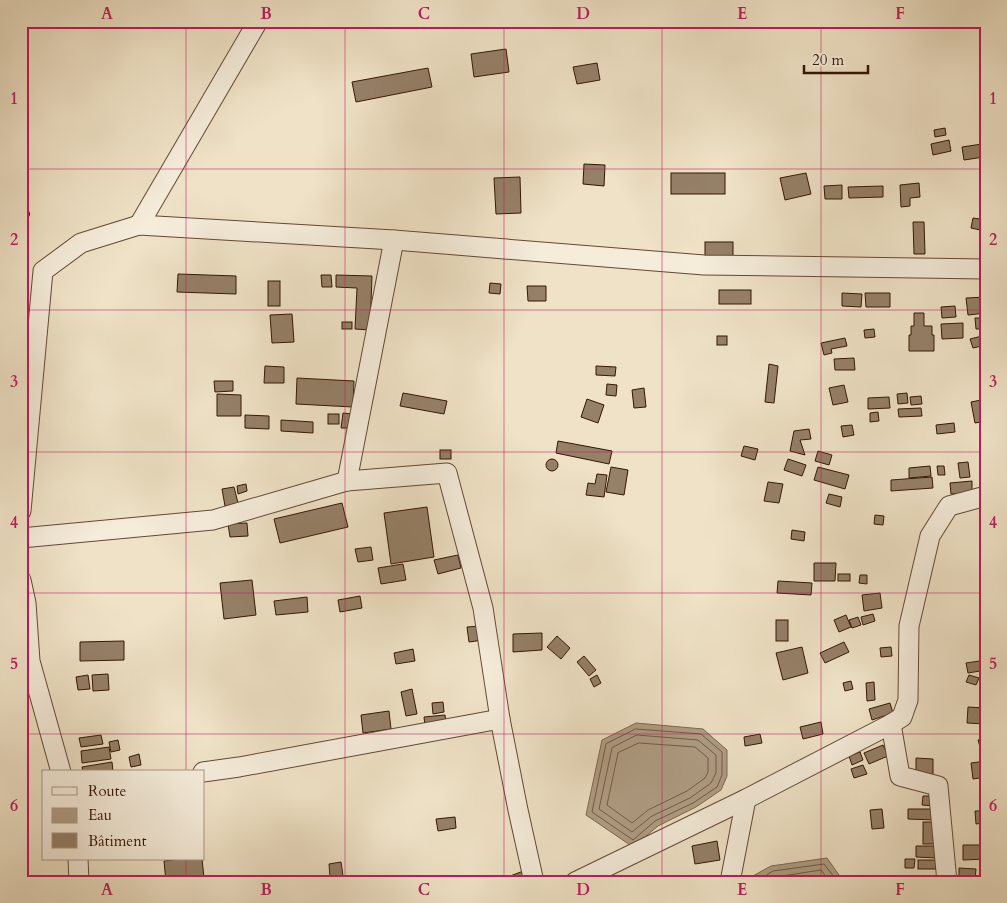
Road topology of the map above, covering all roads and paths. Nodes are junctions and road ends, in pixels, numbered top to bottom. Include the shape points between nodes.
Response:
1 (258, 21) edge
2 (139, 225) junction
3 (394, 240) junction
4 (986, 269) edge
5 (347, 481) junction
6 (986, 496) edge
7 (21, 511) edge
8 (21, 538) edge
9 (21, 580) edge
10 (500, 719) junction
11 (891, 724) junction
12 (60, 770) edge
13 (205, 772) edge
14 (746, 799) junction
15 (78, 860) edge
16 (79, 882) edge
17 (534, 882) edge
18 (575, 882) edge
19 (730, 882) edge
20 (947, 882) edge

1 - 2 street
2 - 3 street
2 - 7 street via 81,243 43,271
3 - 4 street via 704,266
3 - 5 street
5 - 8 street via 213,520
5 - 10 street via 447,472 483,608
6 - 11 street via 949,506 930,536 909,626 908,700 902,717
9 - 12 street via 30,661
10 - 13 street
10 - 17 street
11 - 14 street
11 - 20 street via 900,776 938,786
14 - 18 street
14 - 19 street
15 - 16 street

